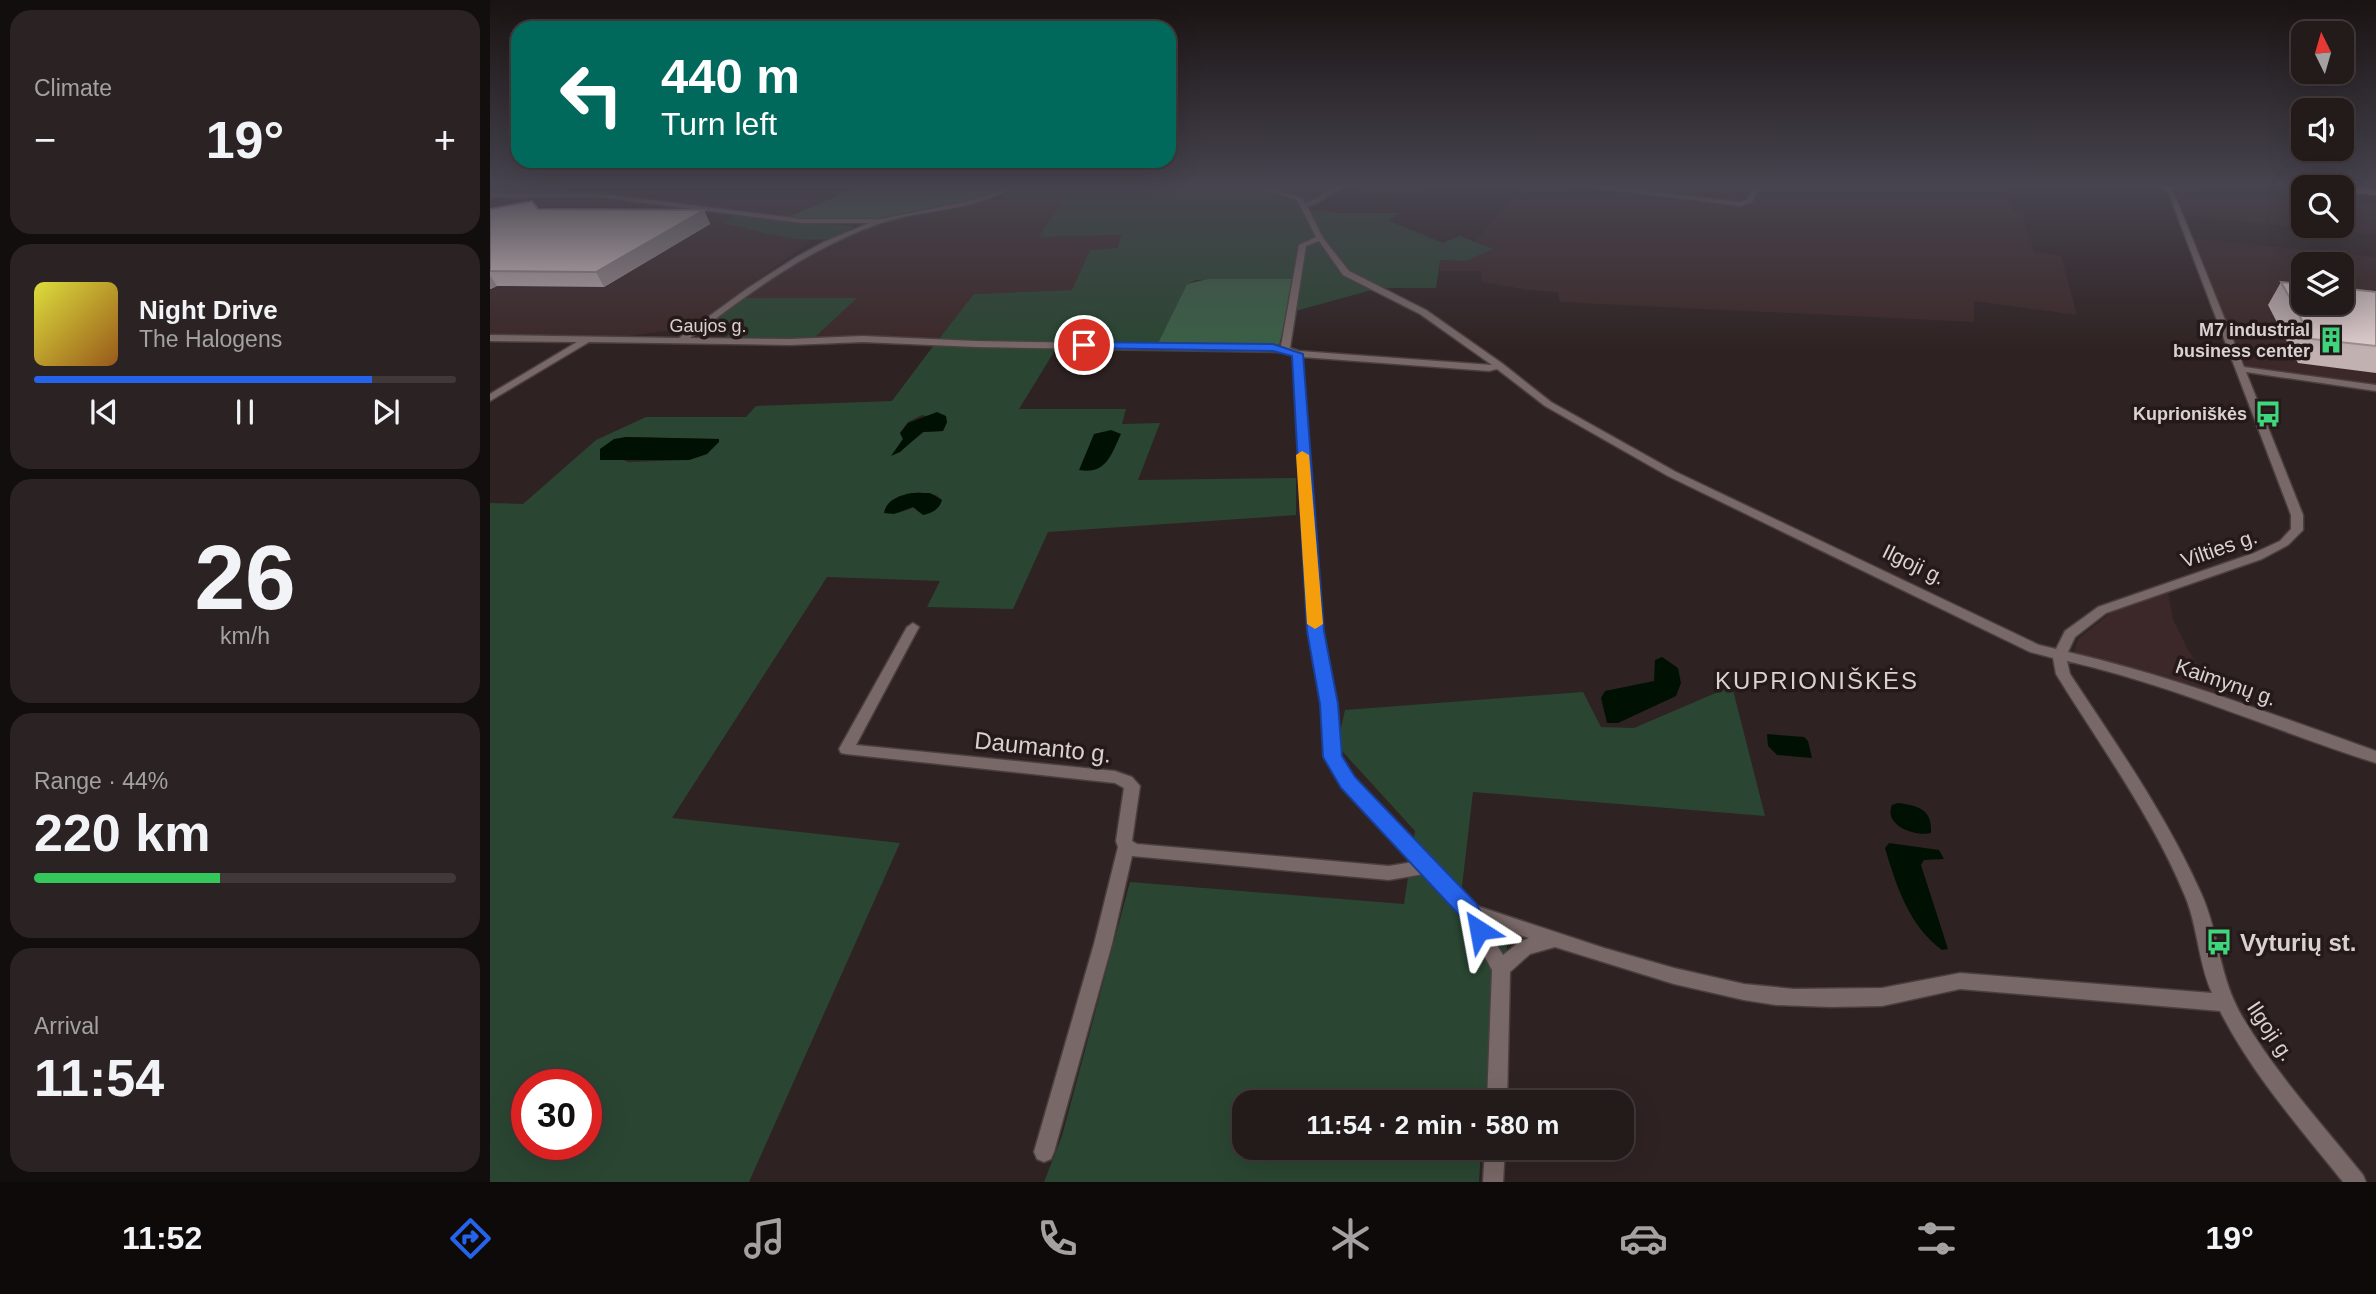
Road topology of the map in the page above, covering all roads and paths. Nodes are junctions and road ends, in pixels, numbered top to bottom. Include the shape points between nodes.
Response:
1 (836, 239) edge
2 (1317, 239) edge
3 (1321, 239) edge
4 (2190, 239) edge
5 (490, 338) edge
6 (587, 340) junction
7 (678, 342) junction
8 (1291, 352) junction
9 (1500, 366) junction
10 (2241, 369) junction
11 (2376, 388) edge
12 (490, 398) edge
13 (913, 627) dead end
14 (2059, 656) junction
15 (2376, 758) edge
16 (1126, 847) junction
17 (1428, 867) junction
18 (1468, 910) junction
19 (1556, 939) junction
20 (1501, 969) junction
21 (2224, 1003) junction
22 (1496, 1090) edge
23 (1044, 1152) dead end
24 (1494, 1160) edge
25 (1493, 1182) edge
26 (2356, 1182) edge

1 - 7 street via 790,263
2 - 8 street via 1303,245
3 - 9 street, Ilgoji g. via 1346,273 1423,312
4 - 10 street, Vilties g.
5 - 6 street, Gaujos g.
6 - 7 street, Gaujos g.
6 - 12 street
7 - 8 street, Gaujos g. via 863,338
8 - 9 street, Gaujos g.
8 - 17 street via 1315,631 1329,704 1332,757 1348,782
9 - 14 street, Ilgoji g. via 1548,404 1672,474 2016,641
10 - 11 street
10 - 14 street, Vilties g. via 2297,515 2297,530 2284,543 2258,556 2102,610 2070,634
13 - 16 street, Daumanto g. via 846,749 1127,781 1132,786
14 - 15 street, Kaimynų g. via 2109,666 2210,698
14 - 21 street, Ilgoji g. via 2063,674 2124,768 2195,897 2214,980
16 - 17 street via 1389,873
16 - 23 street
17 - 18 street
18 - 19 street
18 - 20 street
19 - 20 street via 1530,943
19 - 21 street via 1629,964 1745,993 1882,997 1960,981
20 - 22 street
21 - 26 street, Ilgoji g. via 2265,1065
24 - 25 street

